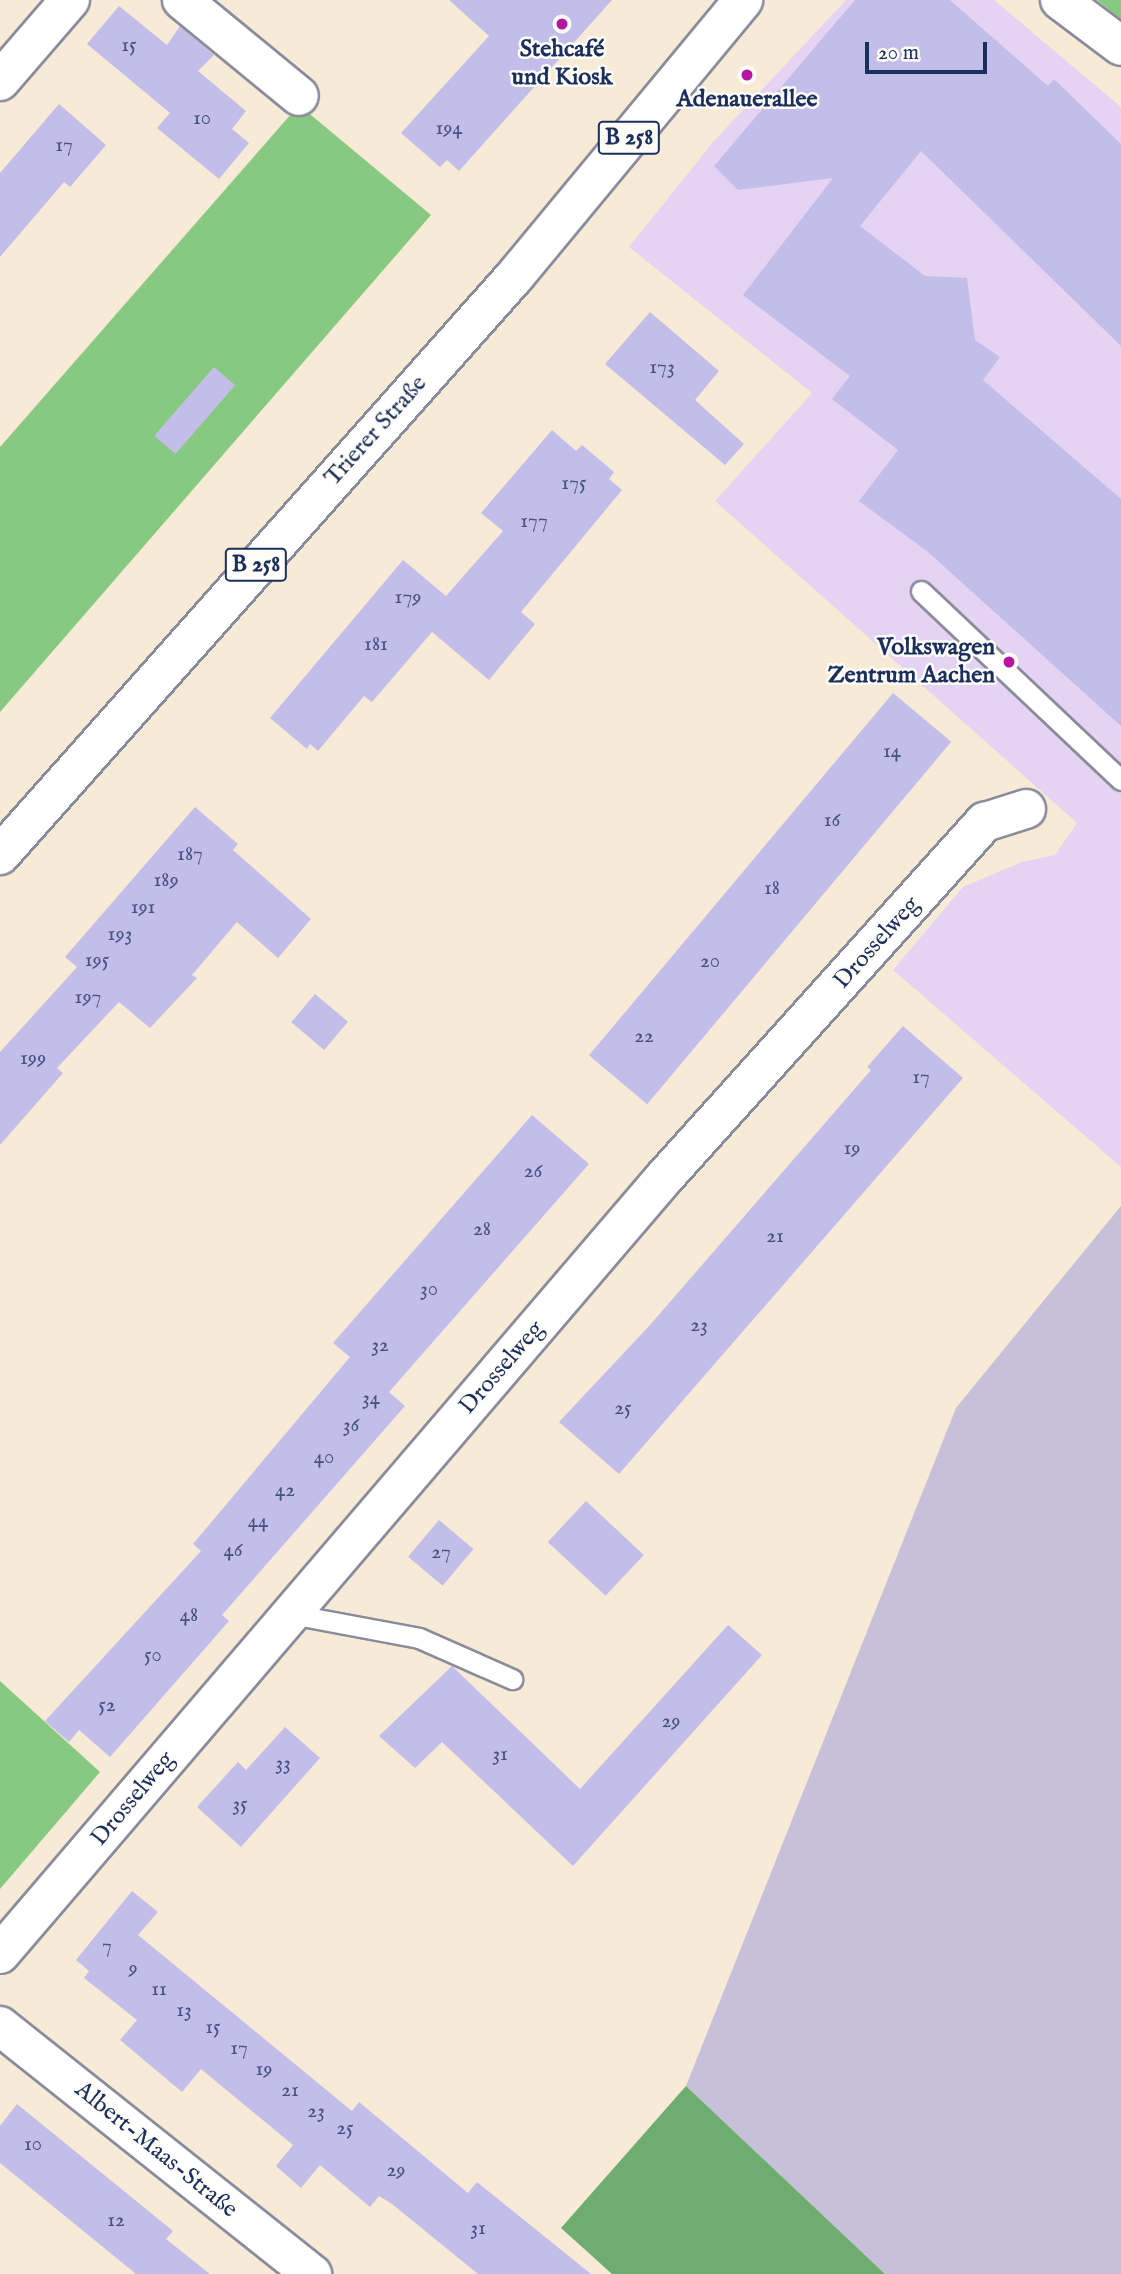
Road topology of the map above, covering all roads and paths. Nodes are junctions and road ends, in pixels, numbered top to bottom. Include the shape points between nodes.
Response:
1 (69, 0) edge
2 (182, 0) edge
3 (743, 0) edge
4 (1060, 0) edge
5 (1121, 47) edge
6 (0, 81) edge
7 (299, 96) dead end
8 (921, 591) dead end
9 (1121, 780) edge
10 (1026, 809) dead end
11 (0, 855) edge
12 (291, 1614) junction
13 (512, 1679) dead end
14 (0, 1954) edge
15 (0, 2026) edge
16 (312, 2274) edge

1 - 6 street
2 - 7 street
3 - 11 street, Trierer Straße / B 258 via 515,276
4 - 5 street
8 - 9 lane
10 - 12 street, Drosselweg via 985,822 663,1179
12 - 13 lane via 419,1639
12 - 14 street, Drosselweg
15 - 16 street, Albert-Maas-Straße

